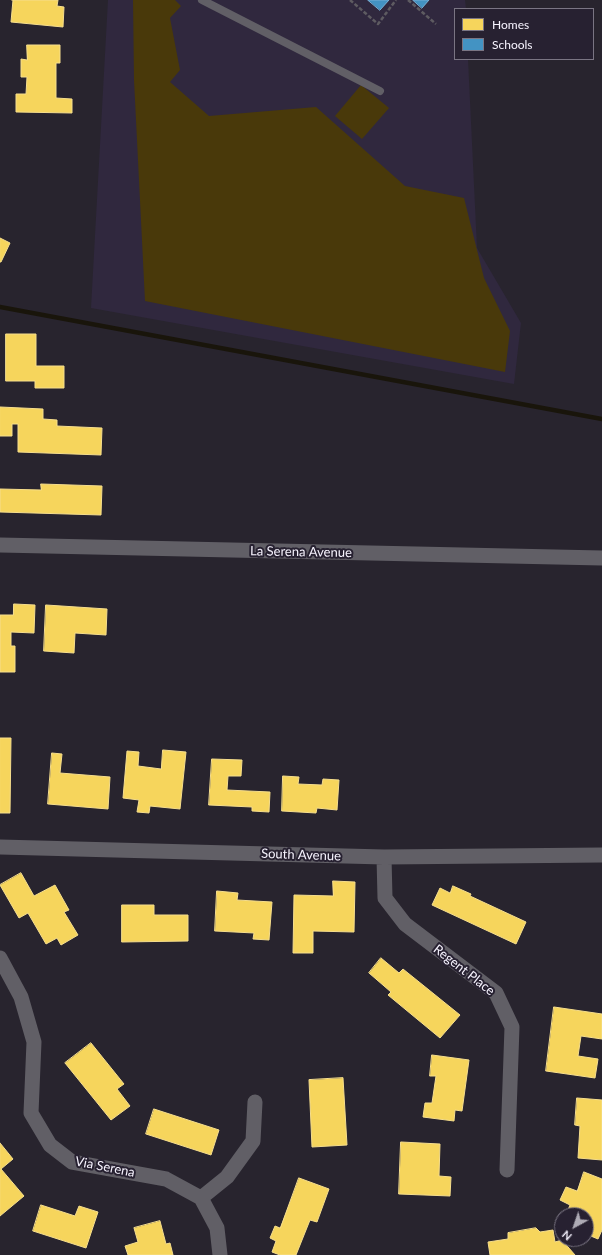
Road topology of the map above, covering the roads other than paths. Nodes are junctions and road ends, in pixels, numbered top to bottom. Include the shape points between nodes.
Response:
1 (202, 0) edge
2 (380, 91) dead end
3 (0, 545) edge
4 (602, 558) edge
5 (0, 847) edge
6 (602, 855) edge
7 (384, 857) junction
8 (0, 958) edge
9 (256, 1102) dead end
10 (507, 1170) dead end
11 (201, 1198) junction
12 (220, 1255) edge

1 - 2 lane
3 - 4 street, La Serena Avenue
5 - 7 street, South Avenue
6 - 7 street, South Avenue
7 - 10 street, Regent Place via 385,898 405,924 496,993 512,1027
8 - 11 street, Via Serena via 21,997 34,1042 31,1113 50,1145 72,1162 166,1178
9 - 11 street via 253,1141 227,1177
11 - 12 street via 217,1228

